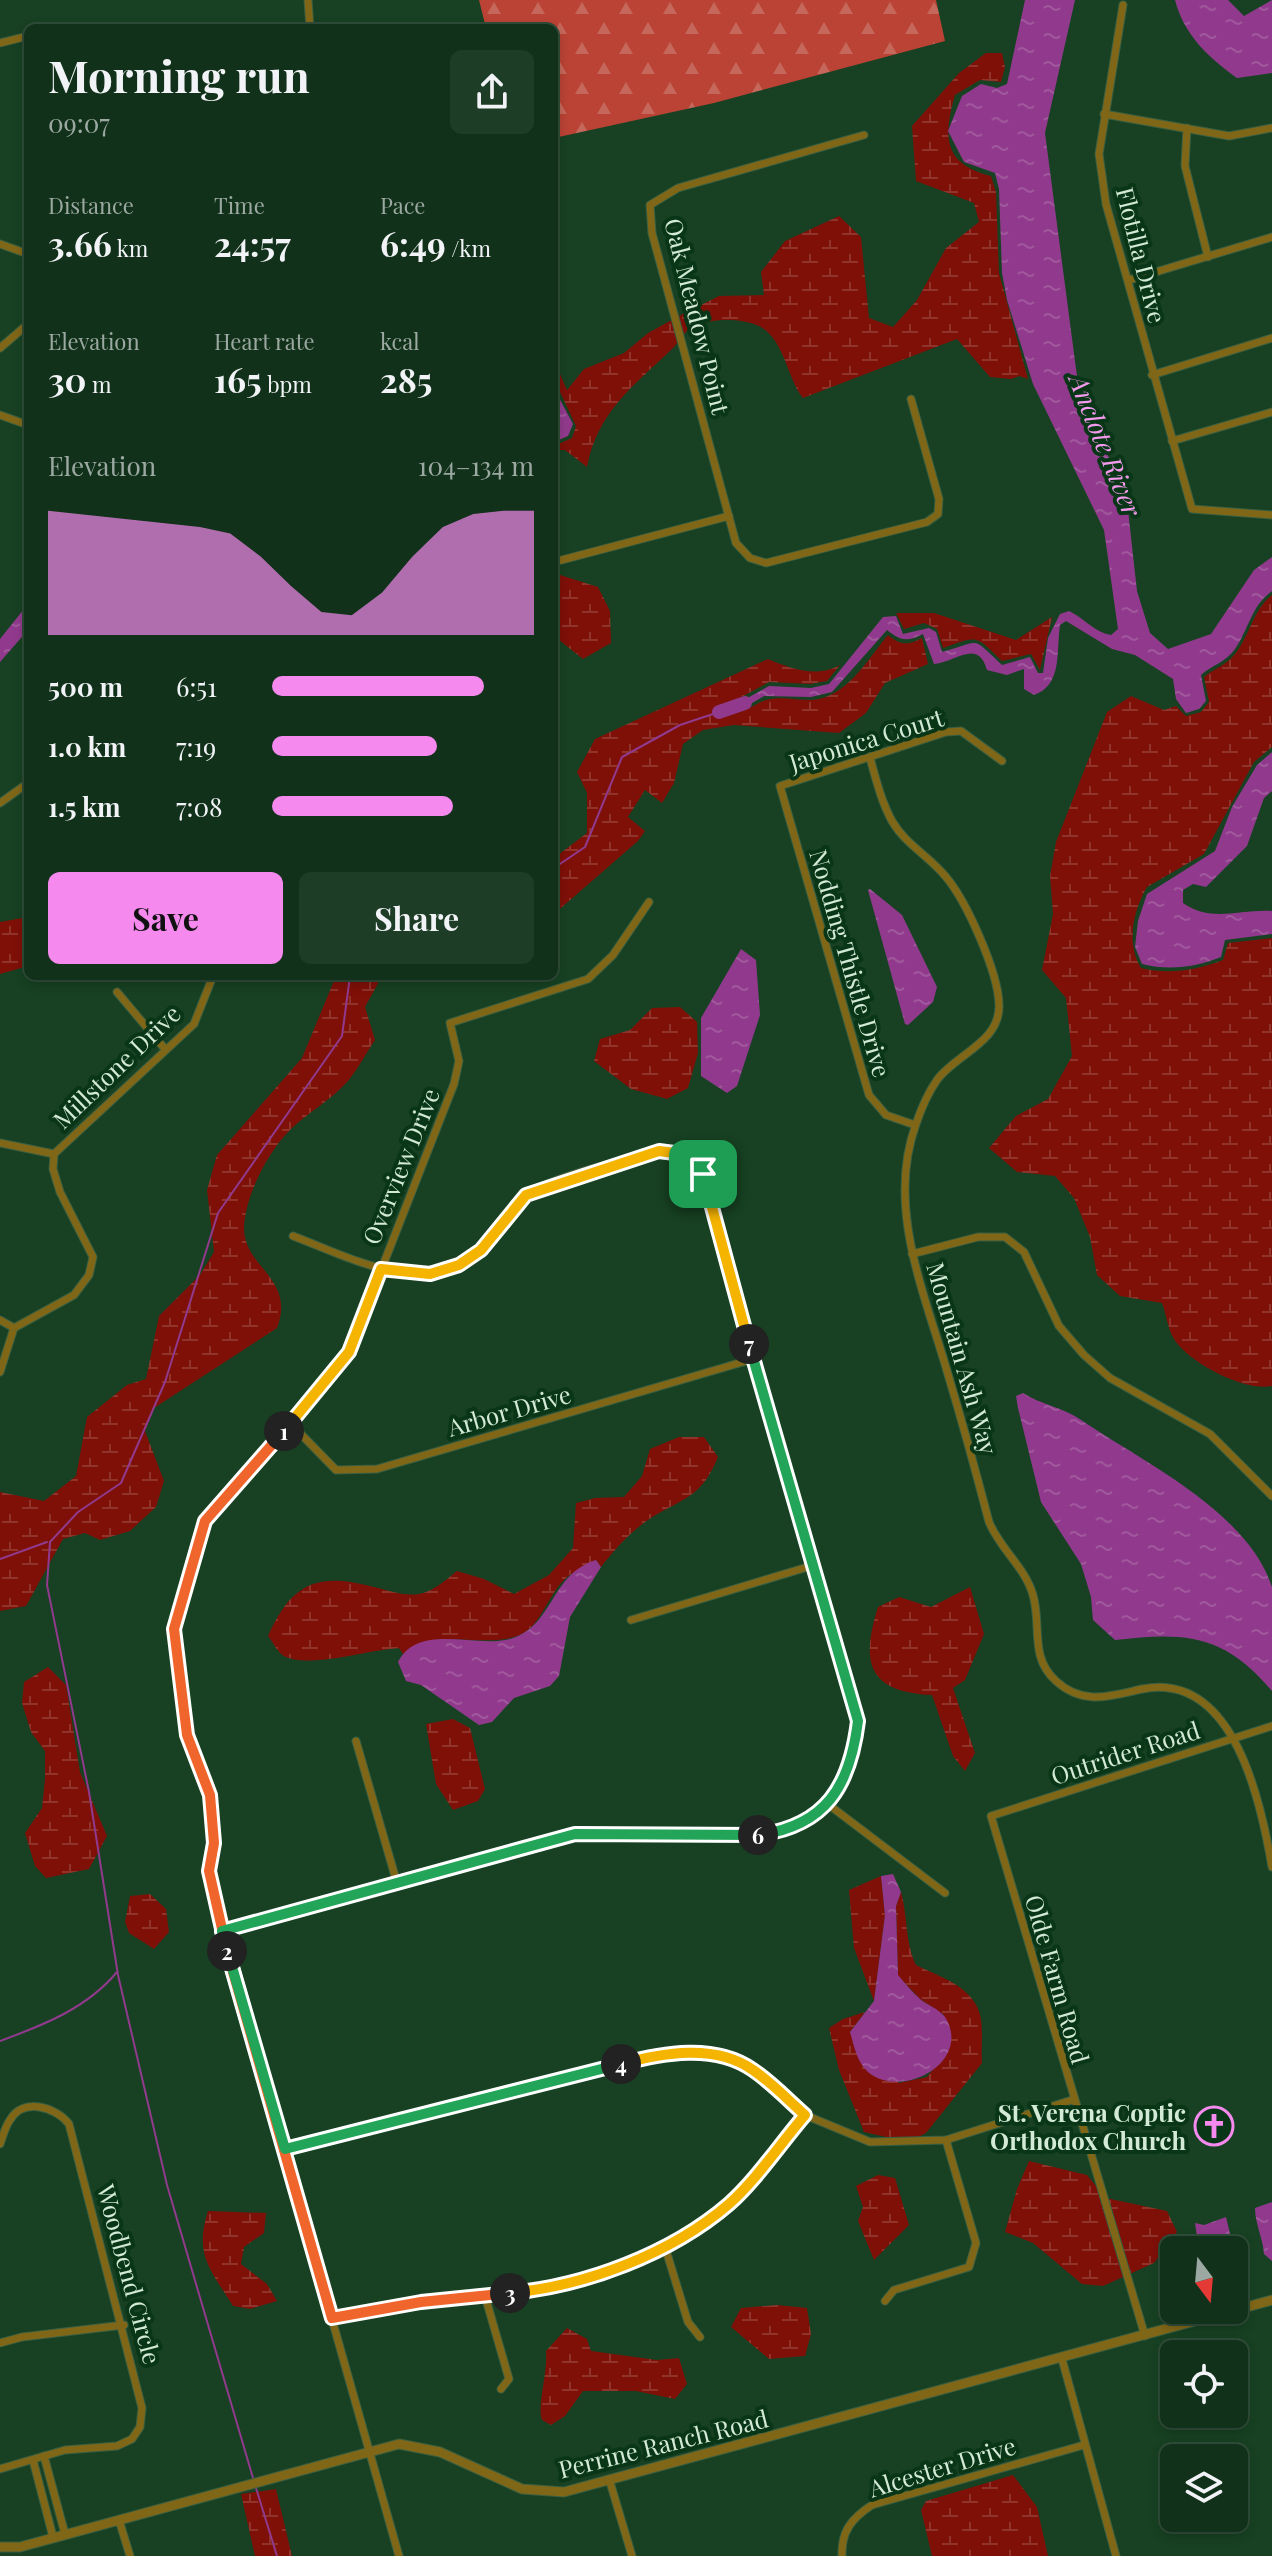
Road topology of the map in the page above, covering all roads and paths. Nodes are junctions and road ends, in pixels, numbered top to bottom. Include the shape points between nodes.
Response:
1 (308, 0) edge
2 (1123, 5) dead end
3 (310, 24) edge
4 (24, 37) edge
5 (0, 43) edge
6 (1104, 114) junction
7 (1187, 128) junction
8 (1272, 128) edge
9 (864, 135) dead end
10 (1272, 237) edge
11 (0, 244) edge
12 (24, 253) edge
13 (1208, 257) junction
14 (1129, 280) junction
15 (24, 327) edge
16 (1272, 338) edge
17 (0, 348) edge
18 (1152, 375) junction
19 (911, 399) dead end
20 (1272, 412) edge
21 (0, 415) edge
22 (24, 424) edge
23 (1172, 441) junction
24 (1272, 515) edge
25 (729, 516) junction
26 (558, 561) edge
27 (870, 758) junction
28 (1002, 761) dead end
29 (24, 786) edge
30 (780, 786) joint
31 (0, 803) edge
32 (649, 902) dead end
33 (211, 980) edge
34 (117, 992) dead end
35 (165, 1049) junction
36 (915, 1125) junction
37 (0, 1143) edge
38 (54, 1154) junction
39 (293, 1236) dead end
40 (912, 1254) junction
41 (381, 1269) junction
42 (0, 1320) edge
43 (14, 1328) junction
44 (753, 1359) junction
45 (0, 1372) edge
46 (291, 1424) junction
47 (1272, 1496) edge
48 (811, 1566) junction
49 (631, 1620) dead end
50 (1272, 1726) edge
51 (1234, 1738) junction
52 (356, 1741) dead end
53 (829, 1805) junction
54 (991, 1816) joint
55 (1272, 1867) edge
56 (397, 1883) junction
57 (945, 1893) dead end
58 (222, 1931) junction
59 (1072, 2100) junction
60 (805, 2115) junction
61 (946, 2140) junction
62 (0, 2144) edge
63 (285, 2149) junction
64 (665, 2247) junction
65 (485, 2296) junction
66 (1272, 2300) edge
67 (885, 2301) dead end
68 (332, 2318) junction
69 (124, 2325) junction
70 (1145, 2336) junction
71 (700, 2337) dead end
72 (0, 2343) edge
73 (1062, 2359) junction
74 (501, 2389) dead end
75 (1084, 2445) junction
76 (367, 2451) junction
77 (44, 2456) junction
78 (33, 2460) junction
79 (0, 2469) edge
80 (610, 2482) junction
81 (119, 2520) junction
82 (65, 2534) junction
83 (53, 2537) junction
84 (0, 2547) edge
85 (21, 2551) edge
86 (12, 2556) edge
87 (130, 2556) edge
88 (399, 2556) edge
89 (632, 2556) edge
90 (842, 2556) edge
91 (1116, 2556) edge

1 - 3 street
2 - 6 street, Flotilla Drive
4 - 5 street
6 - 7 street
6 - 14 street, Flotilla Drive via 1099,154 1106,204
7 - 8 street via 1229,136
7 - 13 street via 1185,166
9 - 25 street, Oak Meadow Point via 678,188 650,205 652,233
10 - 13 street
11 - 12 street
13 - 14 street
14 - 18 street, Flotilla Drive
15 - 17 street
16 - 18 street
18 - 23 street, Flotilla Drive
19 - 25 street via 939,499 938,514 927,522 766,563 750,558 736,543
20 - 23 street
21 - 22 street
23 - 24 street, Flotilla Drive via 1192,509
25 - 26 street
27 - 28 street, Japonica Court via 961,731
27 - 30 street, Japonica Court
27 - 36 street, Mountain Ash Way via 892,821 947,877 960,898 996,982 1000,1007 985,1040 936,1081
29 - 31 street
30 - 36 street, Nodding Thistle Drive via 869,1095 886,1115
32 - 41 street, Overview Drive via 613,955 588,979 450,1023 459,1061 454,1084
33 - 35 street, Millstone Drive via 194,1024
34 - 35 street
35 - 38 street, Millstone Drive
36 - 40 street, Mountain Ash Way via 905,1192
37 - 38 street
38 - 43 street, Millstone Drive via 60,1192 93,1257 89,1275 74,1295
39 - 41 street
40 - 47 street via 978,1237 1005,1237 1024,1252 1059,1326 1084,1355 1110,1378 1210,1434
40 - 51 street, Mountain Ash Way via 989,1522 1033,1596 1042,1665 1075,1695 1115,1698 1145,1689 1173,1690 1199,1699
41 - 44 street via 430,1274 459,1265 481,1250 526,1195 659,1151 682,1154 703,1174
41 - 46 street, Overview Drive via 349,1352
42 - 43 street
43 - 45 street
44 - 46 street, Arbor Drive via 377,1469 336,1470
44 - 48 street
46 - 58 street, Overview Drive via 205,1521 174,1629 187,1735 210,1795 214,1843 209,1871
48 - 49 street
48 - 53 street via 858,1721 853,1760
50 - 51 street, Outrider Road
51 - 54 street, Outrider Road
51 - 55 street, Mountain Ash Way
52 - 56 street
53 - 56 street via 779,1832 742,1837 575,1834
53 - 57 street
54 - 59 street, Olde Farm Road
56 - 58 street
58 - 63 street, Overview Drive
59 - 61 street
59 - 70 street, Olde Farm Road
60 - 61 street via 870,2142
60 - 63 street via 752,2068 692,2052 654,2056
60 - 64 street via 730,2203
61 - 67 street via 976,2243 969,2267 894,2290
62 - 69 street, Woodbend Circle via 11,2117 24,2108 59,2111 69,2124
63 - 68 street, Overview Drive
64 - 65 street via 553,2289
64 - 71 street via 688,2322
65 - 68 street
65 - 74 street via 509,2379
66 - 70 street, Perrine Ranch Road
68 - 76 street, Overview Drive
69 - 72 street
69 - 77 street, Woodbend Circle via 142,2408 140,2427 132,2439 117,2446
70 - 73 street, Perrine Ranch Road
73 - 75 street
73 - 80 street, Perrine Ranch Road
75 - 90 street, Alcester Drive via 872,2505 847,2527
75 - 91 street
76 - 80 street, Perrine Ranch Road via 399,2444 440,2452 522,2489 564,2492
76 - 81 street, Perrine Ranch Road
76 - 88 street, Overview Drive
77 - 78 street, Woodbend Circle
77 - 82 street
78 - 79 street, Woodbend Circle
78 - 83 street
80 - 89 street
81 - 82 street, Perrine Ranch Road
81 - 87 street
82 - 83 street, Perrine Ranch Road
83 - 85 street, Perrine Ranch Road
84 - 85 street, Perrine Ranch Road
85 - 86 street

